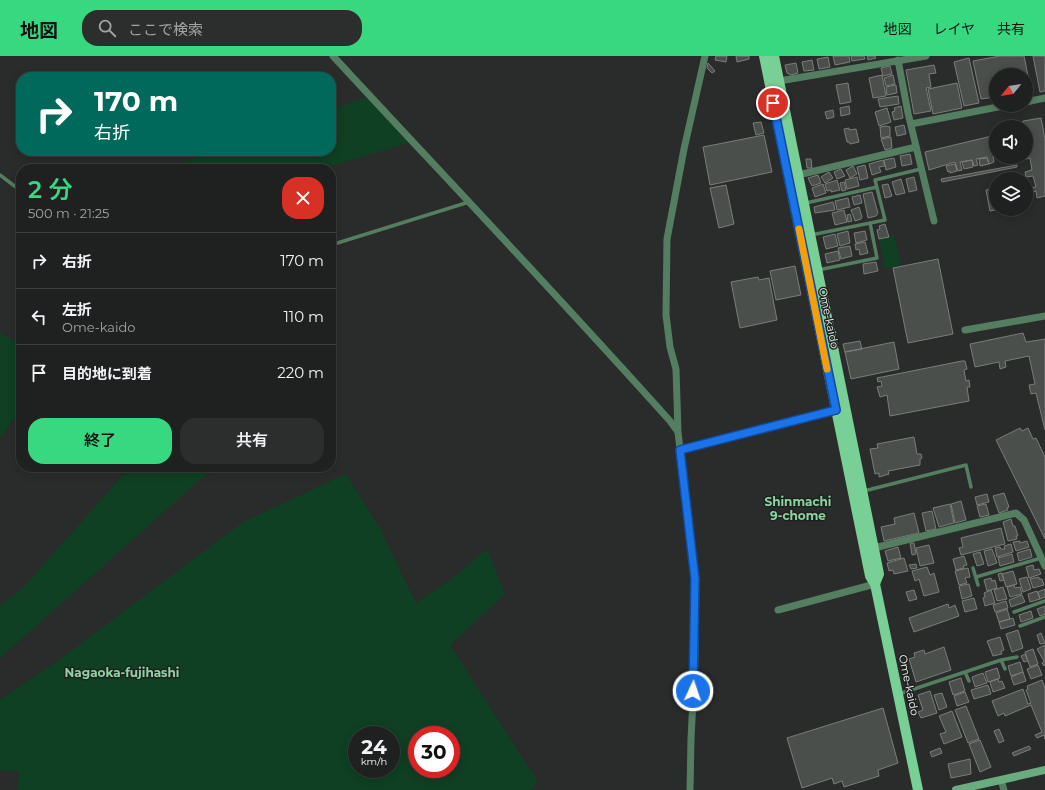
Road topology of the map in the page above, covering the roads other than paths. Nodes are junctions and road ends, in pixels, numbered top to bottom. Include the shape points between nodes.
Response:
1 (334, 56) edge
2 (705, 56) edge
3 (764, 56) edge
4 (774, 56) edge
5 (926, 56) edge
6 (898, 60) junction
7 (779, 81) junction
8 (1045, 98) edge
9 (1033, 101) edge
10 (989, 109) edge
11 (912, 124) junction
12 (916, 147) junction
13 (921, 169) junction
14 (0, 175) edge
15 (798, 175) junction
16 (16, 186) edge
17 (877, 187) junction
18 (469, 202) junction
19 (804, 204) junction
20 (934, 221) dead end
21 (870, 223) junction
22 (810, 235) junction
23 (336, 243) edge
24 (818, 270) junction
25 (1045, 316) edge
26 (965, 330) dead end
27 (846, 407) junction
28 (836, 410) junction
29 (678, 432) junction
30 (680, 450) junction
31 (971, 487) dead end
32 (863, 491) junction
33 (874, 548) junction
34 (1041, 558) junction
35 (1045, 566) edge
36 (973, 568) dead end
37 (976, 577) junction
38 (875, 584) junction
39 (978, 585) dead end
40 (1045, 601) edge
41 (778, 610) dead end
42 (1014, 612) dead end
43 (1045, 617) edge
44 (1020, 626) dead end
45 (1017, 657) dead end
46 (1001, 660) junction
47 (1005, 669) dead end
48 (965, 672) junction
49 (969, 681) dead end
50 (898, 695) junction
51 (1045, 770) edge
52 (1002, 780) junction
53 (690, 790) edge
54 (918, 790) edge
55 (956, 790) edge
56 (1004, 790) edge

1 - 18 street
2 - 29 street via 667,230 666,315 676,369
3 - 28 main road, Ome-kaido
4 - 7 main road, Ome-kaido
5 - 6 street
6 - 7 street
6 - 11 street
7 - 15 main road, Ome-kaido
8 - 9 street
10 - 11 street
11 - 12 street
12 - 13 street
12 - 15 street
13 - 17 lane via 876,180
13 - 20 street
14 - 16 lane
15 - 19 main road, Ome-kaido
17 - 19 lane
17 - 21 lane via 885,220
18 - 23 lane
18 - 29 street via 555,292
19 - 22 main road, Ome-kaido
21 - 22 lane
21 - 24 lane via 878,258
22 - 24 main road, Ome-kaido
24 - 27 main road, Ome-kaido
25 - 26 street
27 - 28 street
27 - 32 main road, Ome-kaido
28 - 30 street
28 - 38 main road, Ome-kaido via 870,576
29 - 30 street
30 - 53 street via 695,579
31 - 32 lane via 966,465
32 - 33 main road, Ome-kaido
33 - 34 street via 1016,513 1024,520
33 - 38 main road, Ome-kaido via 879,574
34 - 35 street
34 - 37 lane
36 - 37 lane
37 - 39 lane
38 - 41 street
38 - 50 main road, Ome-kaido
40 - 42 lane
43 - 44 lane
45 - 46 lane
46 - 47 lane
46 - 48 lane
48 - 49 lane
48 - 50 lane
50 - 54 main road, Ome-kaido
51 - 52 street
52 - 55 street
52 - 56 street

